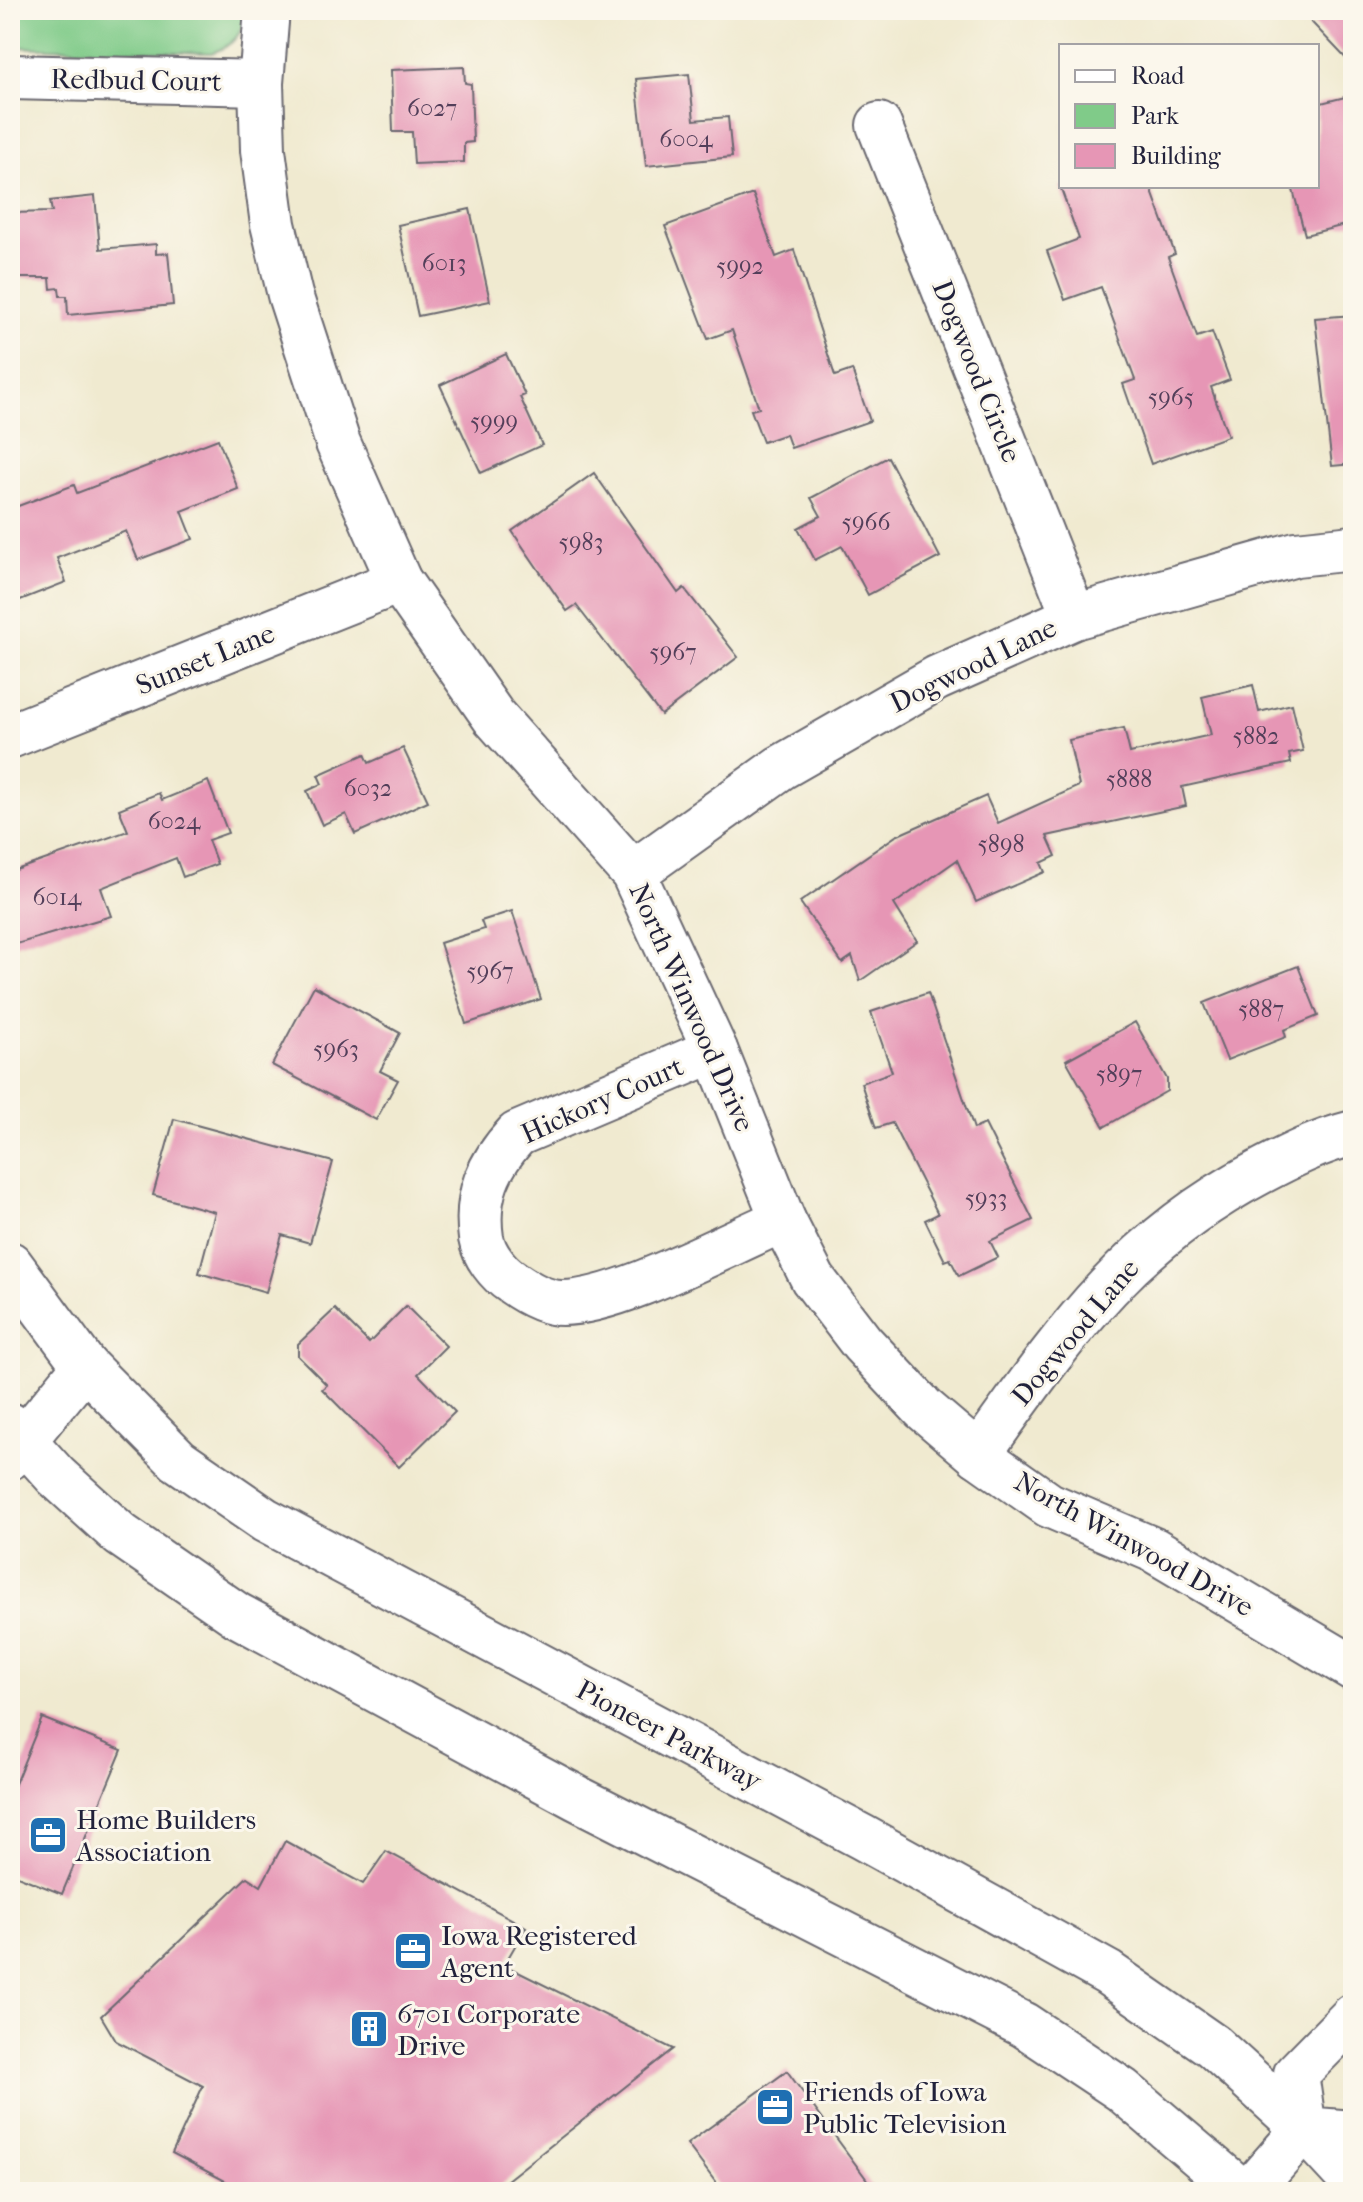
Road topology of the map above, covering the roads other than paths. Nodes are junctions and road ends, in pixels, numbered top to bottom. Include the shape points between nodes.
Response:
1 (267, 10) edge
2 (10, 77) edge
3 (261, 83) junction
4 (879, 125) dead end
5 (1353, 548) edge
6 (399, 581) junction
7 (1074, 617) junction
8 (10, 736) edge
9 (633, 873) junction
10 (715, 1050) junction
11 (1353, 1133) edge
12 (783, 1220) junction
13 (10, 1264) edge
14 (85, 1366) junction
15 (15, 1441) edge
16 (978, 1455) junction
17 (1353, 1668) edge
18 (1353, 2016) edge
19 (1304, 2129) junction
20 (1353, 2133) edge
21 (1353, 2182) edge
22 (1242, 2192) edge
23 (1249, 2192) edge

1 - 3 street, North Winwood Drive
2 - 3 street, Redbud Court
3 - 6 street, North Winwood Drive via 271,209 290,295 338,443
4 - 7 street, Dogwood Circle
5 - 7 street, Dogwood Lane via 1296,554
6 - 8 street, Sunset Lane
6 - 9 street, North Winwood Drive via 494,717
7 - 9 street, Dogwood Lane via 937,678 793,761
9 - 10 street, North Winwood Drive
10 - 12 street, North Winwood Drive
10 - 12 street, Hickory Court via 517,1134 497,1155 483,1184 478,1216 483,1248 503,1277 529,1294 558,1303 598,1300
11 - 16 street, Dogwood Lane via 1318,1142 1208,1199 1159,1235 1113,1277
12 - 16 street, North Winwood Drive via 813,1279 862,1343 924,1409
13 - 14 street, Pioneer Parkway
14 - 15 street
14 - 19 street, Pioneer Parkway via 178,1460 265,1520 1108,1973 1213,2046
15 - 22 street via 121,1535 237,1615 577,1798 1024,2025 1122,2090
16 - 17 street, North Winwood Drive via 1049,1505 1154,1550
18 - 19 street via 1296,2074
19 - 20 street
19 - 21 street, Pioneer Parkway
19 - 23 street

